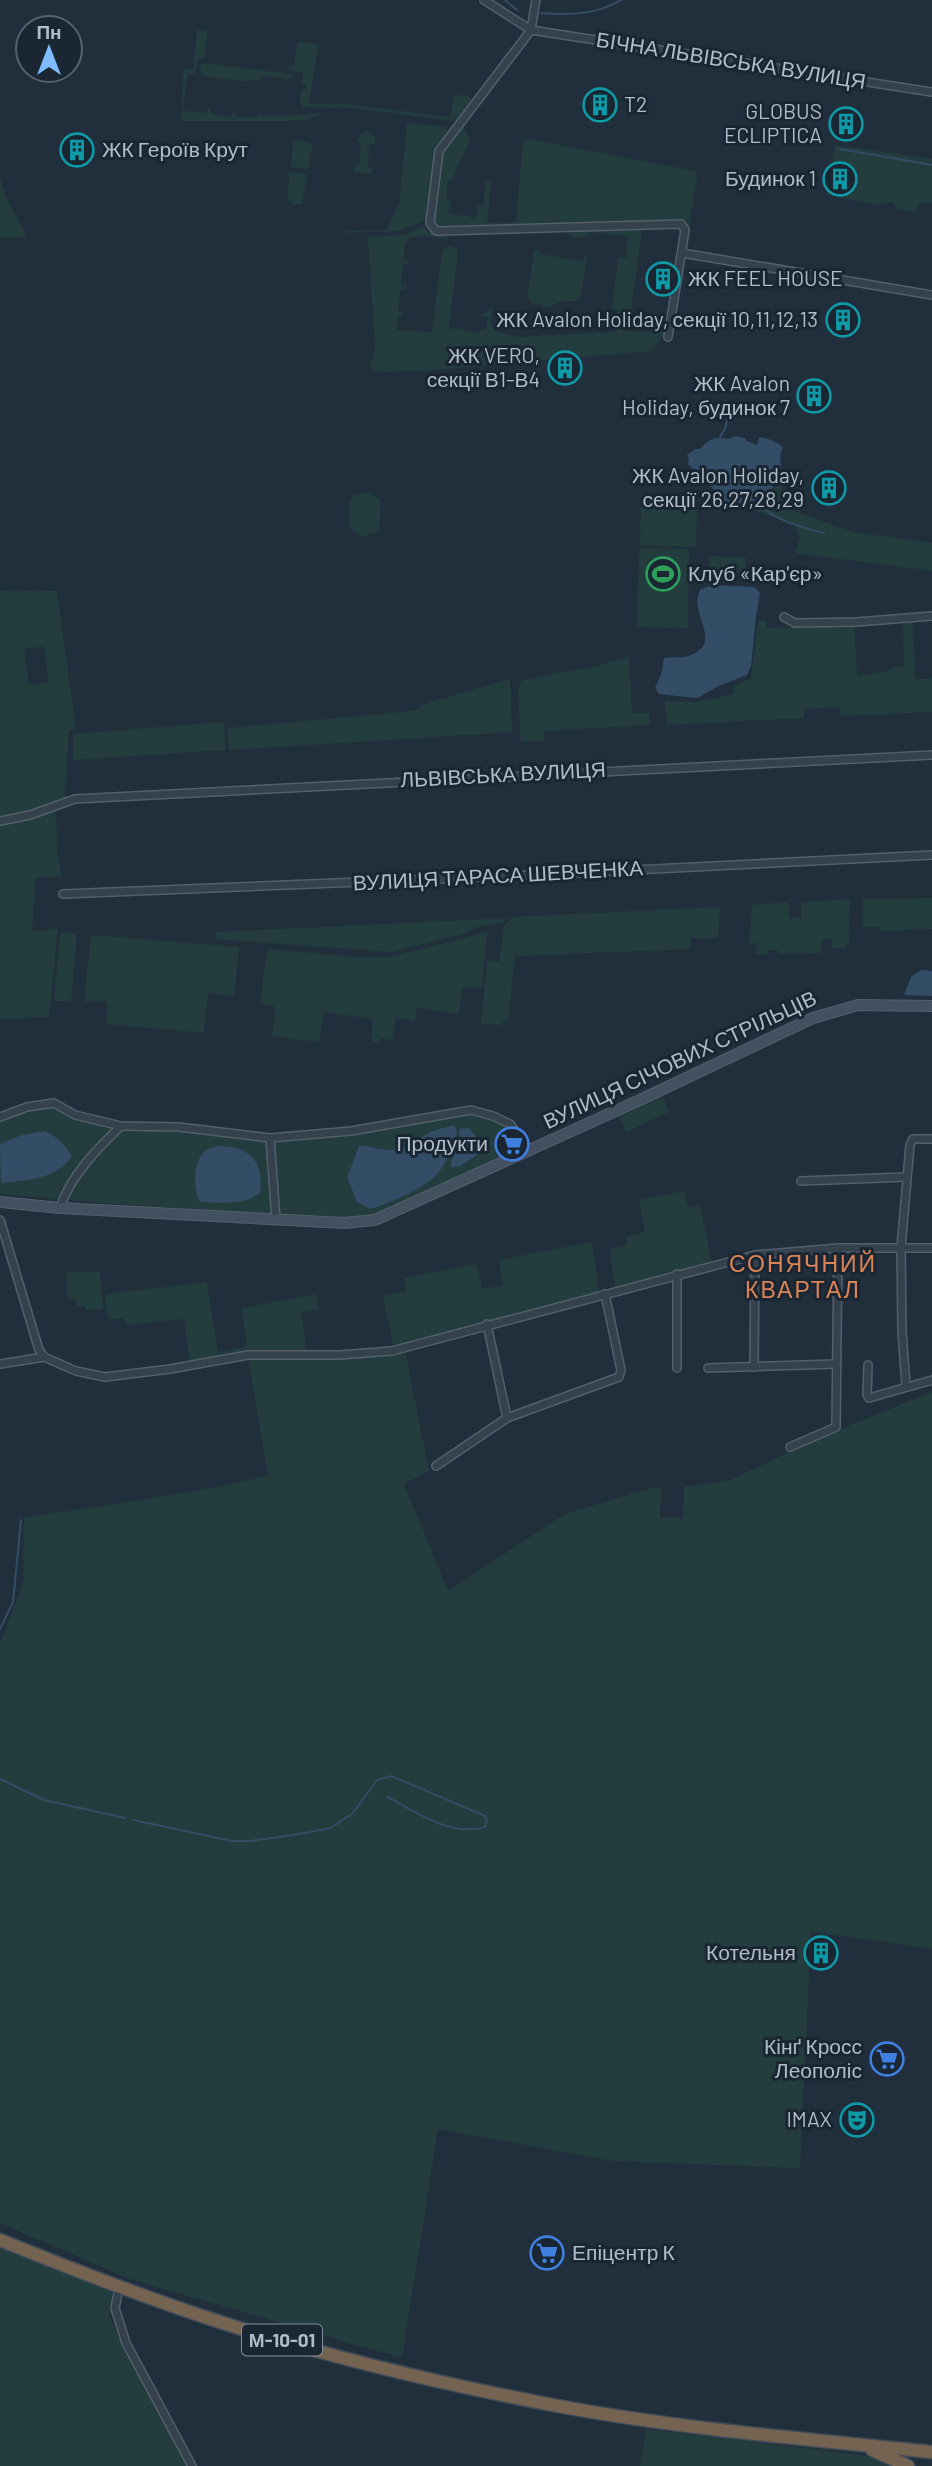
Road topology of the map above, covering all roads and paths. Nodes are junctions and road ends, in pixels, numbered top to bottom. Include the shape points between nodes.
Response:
1 (484, 0) edge
2 (536, 0) edge
3 (531, 30) junction
4 (932, 92) edge
5 (682, 253) junction
6 (932, 295) edge
7 (668, 337) dead end
8 (932, 616) edge
9 (784, 617) dead end
10 (932, 755) edge
11 (0, 821) edge
12 (932, 855) edge
13 (63, 894) dead end
14 (932, 1006) edge
15 (0, 1117) edge
16 (121, 1126) junction
17 (270, 1138) junction
18 (932, 1139) edge
19 (529, 1152) junction
20 (907, 1177) junction
21 (801, 1181) dead end
22 (0, 1202) edge
23 (60, 1208) junction
24 (276, 1219) junction
25 (0, 1220) edge
26 (838, 1248) junction
27 (901, 1248) junction
28 (932, 1248) edge
29 (755, 1255) junction
30 (677, 1274) junction
31 (605, 1294) junction
32 (487, 1324) junction
33 (44, 1357) junction
34 (0, 1364) edge
35 (835, 1364) junction
36 (868, 1365) dead end
37 (754, 1367) junction
38 (677, 1368) dead end
39 (708, 1368) dead end
40 (932, 1380) edge
41 (906, 1385) junction
42 (507, 1418) junction
43 (790, 1447) dead end
44 (436, 1466) dead end
45 (0, 2240) edge
46 (119, 2288) junction
47 (932, 2441) edge
48 (855, 2444) junction
49 (905, 2449) junction
50 (932, 2452) edge
51 (192, 2466) edge
52 (908, 2466) edge

1 - 3 street
2 - 3 street
3 - 4 street, БІЧНА ЛЬВІВСЬКА ВУЛИЦЯ
3 - 5 street via 439,151 430,223 440,232 675,223 685,230
5 - 6 street
5 - 7 street
8 - 9 street via 797,623
10 - 11 street, ЛЬВІВСЬКА ВУЛИЦЯ via 75,799
12 - 13 street, ВУЛИЦЯ ТАРАСА ШЕВЧЕНКА
14 - 19 street, ВУЛИЦЯ СІЧОВИХ СТРІЛЬЦІВ via 858,1004 813,1018
15 - 16 street, ВУЛИЦЯ СІЧОВИХ СТРІЛЬЦІВ via 54,1103 75,1115
16 - 17 street, ВУЛИЦЯ СІЧОВИХ СТРІЛЬЦІВ via 179,1127
16 - 23 street via 65,1192
17 - 19 street, ВУЛИЦЯ СІЧОВИХ СТРІЛЬЦІВ via 373,1128 471,1110 510,1124
17 - 24 street
18 - 20 street via 911,1140
19 - 24 street, ВУЛИЦЯ СІЧОВИХ СТРІЛЬЦІВ via 375,1220
20 - 21 street
20 - 27 street
22 - 23 street, ВУЛИЦЯ СІЧОВИХ СТРІЛЬЦІВ
23 - 24 street, ВУЛИЦЯ СІЧОВИХ СТРІЛЬЦІВ
25 - 33 street via 33,1337
26 - 27 street
26 - 29 street
26 - 35 street
27 - 28 street
27 - 41 street
29 - 30 street
29 - 37 street
30 - 31 street
30 - 38 street
31 - 32 street
31 - 42 street via 619,1377
32 - 33 street via 391,1351 248,1355 105,1377
32 - 42 street
33 - 34 street
35 - 37 street
35 - 43 street via 836,1427
36 - 41 street via 869,1398
37 - 39 street
40 - 41 street
42 - 44 street
45 - 46 highway, М-10-01
46 - 48 highway, М-10-01 via 324,2352 521,2398 651,2421
46 - 51 street via 115,2308 126,2343
47 - 49 highway
48 - 49 highway, М-10-01
48 - 52 highway
49 - 50 highway, М-10-01

